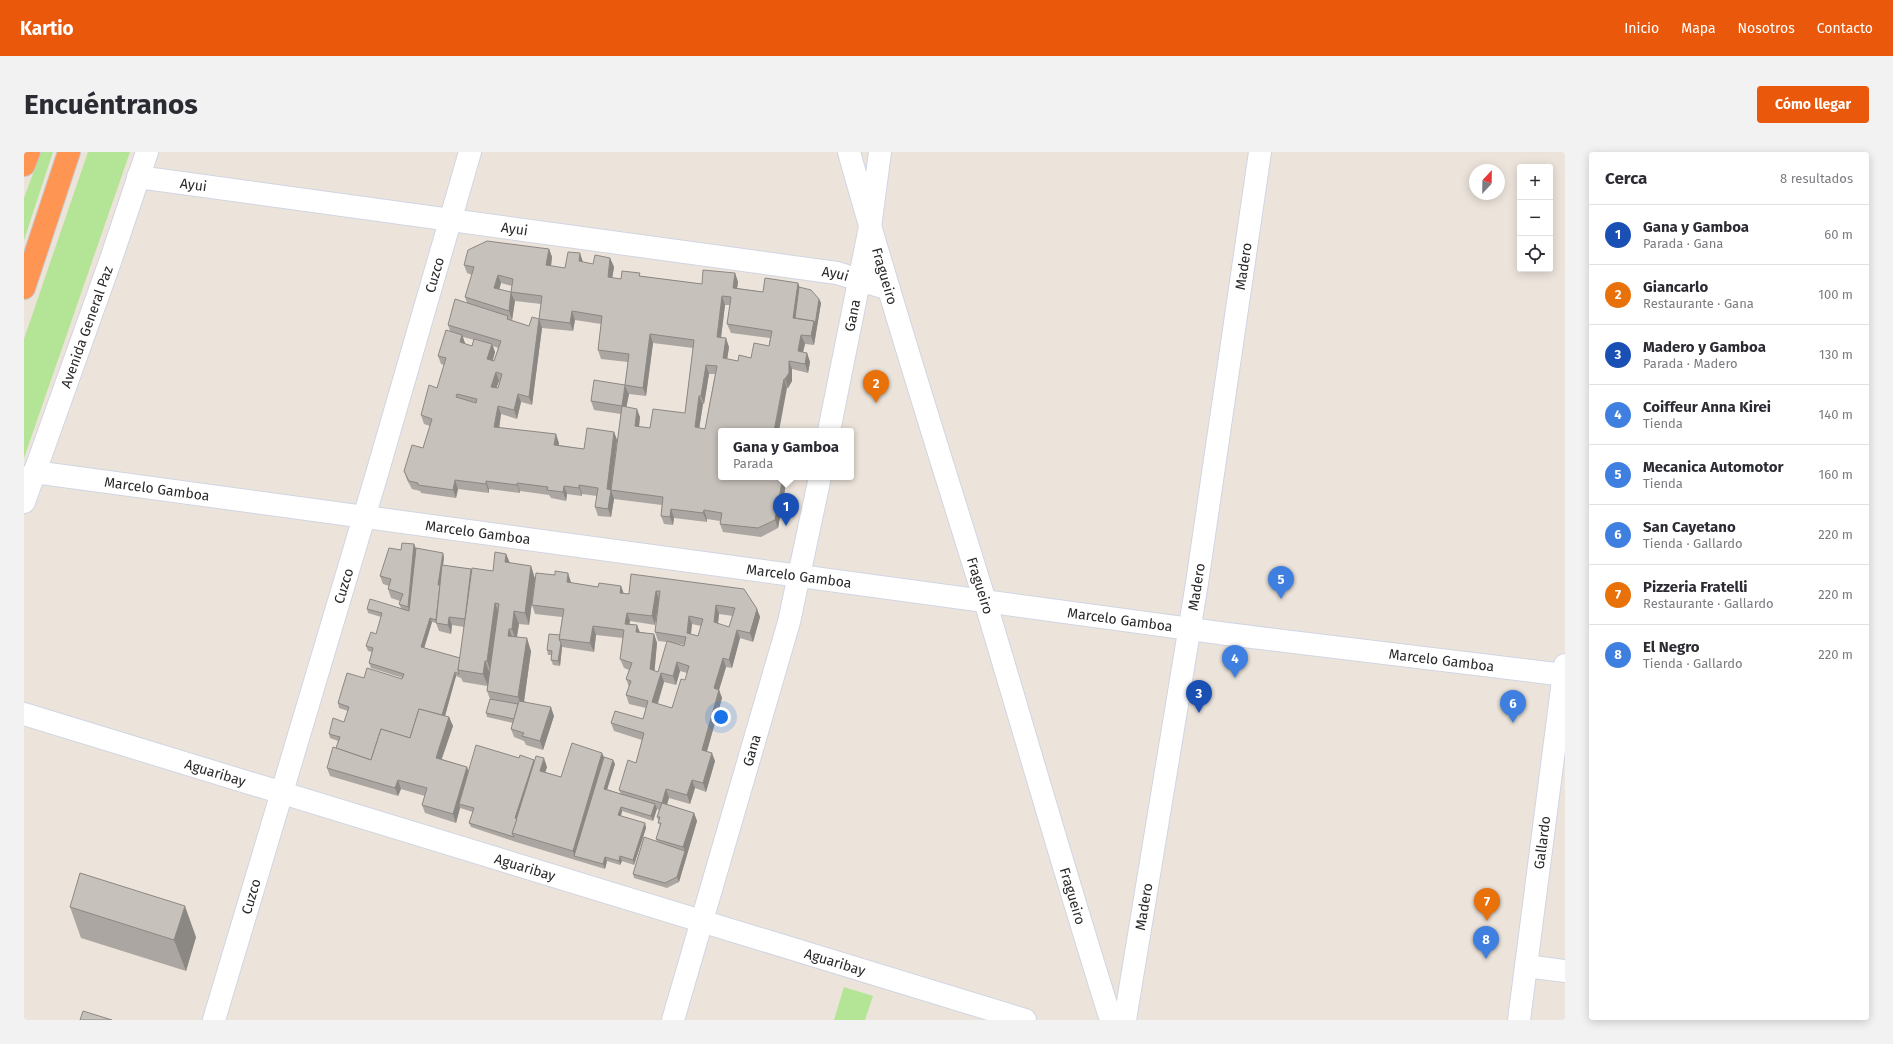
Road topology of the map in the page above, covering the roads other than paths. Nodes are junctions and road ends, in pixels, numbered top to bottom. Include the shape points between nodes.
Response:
1 (29, 152) edge
2 (68, 152) edge
3 (147, 152) edge
4 (470, 152) edge
5 (849, 152) edge
6 (880, 152) edge
7 (1260, 152) edge
8 (24, 165) edge
9 (138, 177) junction
10 (451, 220) junction
11 (870, 227) junction
12 (859, 278) junction
13 (24, 288) edge
14 (889, 289) junction
15 (830, 428) edge
16 (34, 472) junction
17 (819, 480) edge
18 (24, 502) edge
19 (363, 517) junction
20 (800, 576) junction
21 (984, 600) junction
22 (1190, 629) junction
23 (1565, 672) edge
24 (24, 714) edge
25 (282, 792) junction
26 (702, 921) junction
27 (1526, 966) junction
28 (1565, 971) edge
29 (214, 1020) edge
30 (672, 1020) edge
31 (1026, 1020) edge
32 (1111, 1020) edge
33 (1125, 1020) edge
34 (1518, 1020) edge

1 - 8 highway
2 - 13 highway
3 - 9 street, Avenida General Paz
4 - 10 street, Cuzco
5 - 11 street, Fragueiro
6 - 11 street, Gana
7 - 22 street, Madero
9 - 10 street, Ayui
9 - 16 street, Avenida General Paz
10 - 12 street, Ayui via 837,272
10 - 19 street, Cuzco
11 - 12 street, Gana
11 - 14 street, Fragueiro
12 - 14 street, Ayui
12 - 15 street, Gana
14 - 21 street, Fragueiro
16 - 18 street, Avenida General Paz
16 - 19 street, Marcelo Gamboa
17 - 20 street, Gana
19 - 20 street, Marcelo Gamboa
19 - 25 street, Cuzco
20 - 21 street, Marcelo Gamboa
20 - 26 street, Gana
21 - 22 street, Marcelo Gamboa
21 - 32 street, Fragueiro
22 - 23 street, Marcelo Gamboa
22 - 33 street, Madero
23 - 27 street, Gallardo
24 - 25 street, Aguaribay
25 - 26 street, Aguaribay
25 - 29 street, Cuzco
26 - 30 street, Gana
26 - 31 street, Aguaribay
27 - 28 street
27 - 34 street, Gallardo

